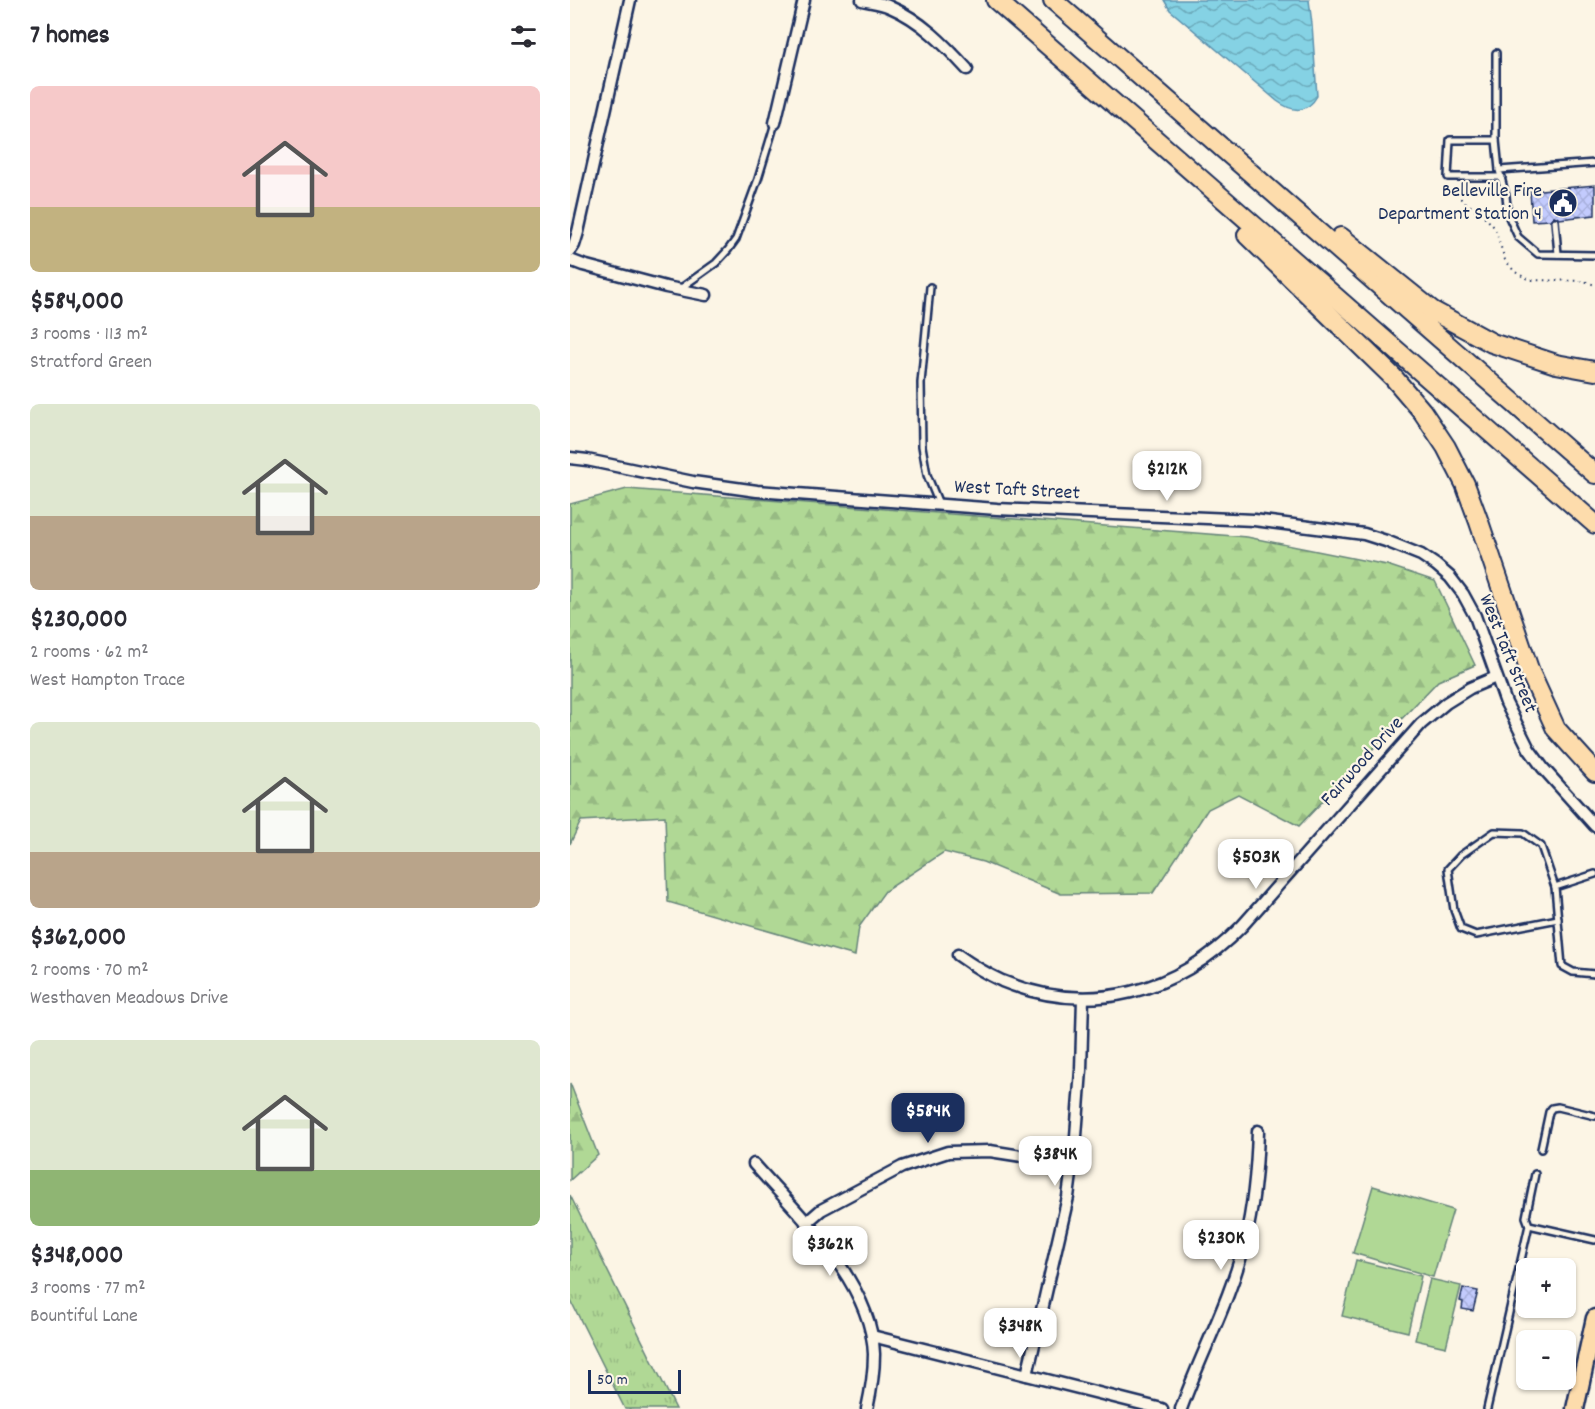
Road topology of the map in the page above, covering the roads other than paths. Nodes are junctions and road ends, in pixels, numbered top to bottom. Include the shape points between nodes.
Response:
1 (630, 0) edge
2 (804, 0) edge
3 (862, 0) edge
4 (996, 0) edge
5 (1053, 0) edge
6 (1496, 53) dead end
7 (967, 69) dead end
8 (775, 123) joint
9 (1496, 140) junction
10 (1595, 163) edge
11 (1499, 170) junction
12 (1502, 177) junction
13 (1279, 198) junction
14 (1222, 199) junction
15 (1555, 221) dead end
16 (570, 251) edge
17 (1558, 254) junction
18 (1595, 255) edge
19 (570, 260) edge
20 (930, 287) dead end
21 (679, 289) junction
22 (706, 295) dead end
23 (1595, 371) edge
24 (570, 458) edge
25 (1595, 474) edge
26 (939, 505) junction
27 (1595, 524) edge
28 (1496, 677) junction
29 (1595, 772) edge
30 (1595, 825) edge
31 (1595, 874) edge
32 (1555, 888) junction
33 (1558, 919) junction
34 (958, 956) dead end
35 (1595, 974) edge
36 (1083, 998) junction
37 (1595, 1116) edge
38 (1258, 1131) dead end
39 (1541, 1149) dead end
40 (754, 1164) dead end
41 (1072, 1164) junction
42 (1535, 1174) dead end
43 (806, 1223) junction
44 (1529, 1225) junction
45 (1595, 1240) edge
46 (1595, 1318) edge
47 (872, 1336) junction
48 (1027, 1375) junction
49 (867, 1409) edge
50 (1162, 1409) edge
51 (1181, 1409) edge
52 (1487, 1409) edge
53 (1575, 1409) edge

1 - 16 street via 578,232
2 - 8 street
3 - 7 street via 889,6 915,21
4 - 14 highway
5 - 13 highway
6 - 9 lane
8 - 21 lane via 736,239 716,263
9 - 11 lane
9 - 12 lane via 1450,140 1448,177
10 - 11 lane
11 - 12 lane
12 - 17 lane via 1508,215 1518,237 1538,254
13 - 23 highway via 1326,225 1433,311 1492,343 1556,364
13 - 25 highway
14 - 27 highway
14 - 29 highway via 1249,237 1393,377 1446,447 1465,484 1530,672 1556,729
15 - 17 lane
17 - 18 lane
19 - 21 street
20 - 26 lane via 921,382 922,446
21 - 22 street
24 - 26 street, West Taft Street via 757,491
26 - 28 street, West Taft Street via 1254,520 1364,534 1421,555 1449,577 1475,616
28 - 30 street, West Taft Street via 1530,749
28 - 36 street, Fairwood Drive via 1446,703 1421,724 1242,926 1210,956 1186,971 1135,992
31 - 32 lane
32 - 33 lane
32 - 33 lane via 1541,846 1523,833 1494,832 1461,855 1448,870 1461,929 1476,935
33 - 35 lane via 1562,966 1573,972
34 - 36 street, Fairwood Drive via 1002,980 1033,991
36 - 41 street
37 - 39 lane via 1552,1108
38 - 51 street via 1246,1241
40 - 43 street
41 - 43 street via 990,1151 948,1152 903,1167 820,1210
41 - 48 street
42 - 44 lane via 1526,1217
43 - 47 street via 852,1284
44 - 45 lane
44 - 52 lane
46 - 53 main road
47 - 48 street
47 - 49 street via 874,1354
48 - 50 street

